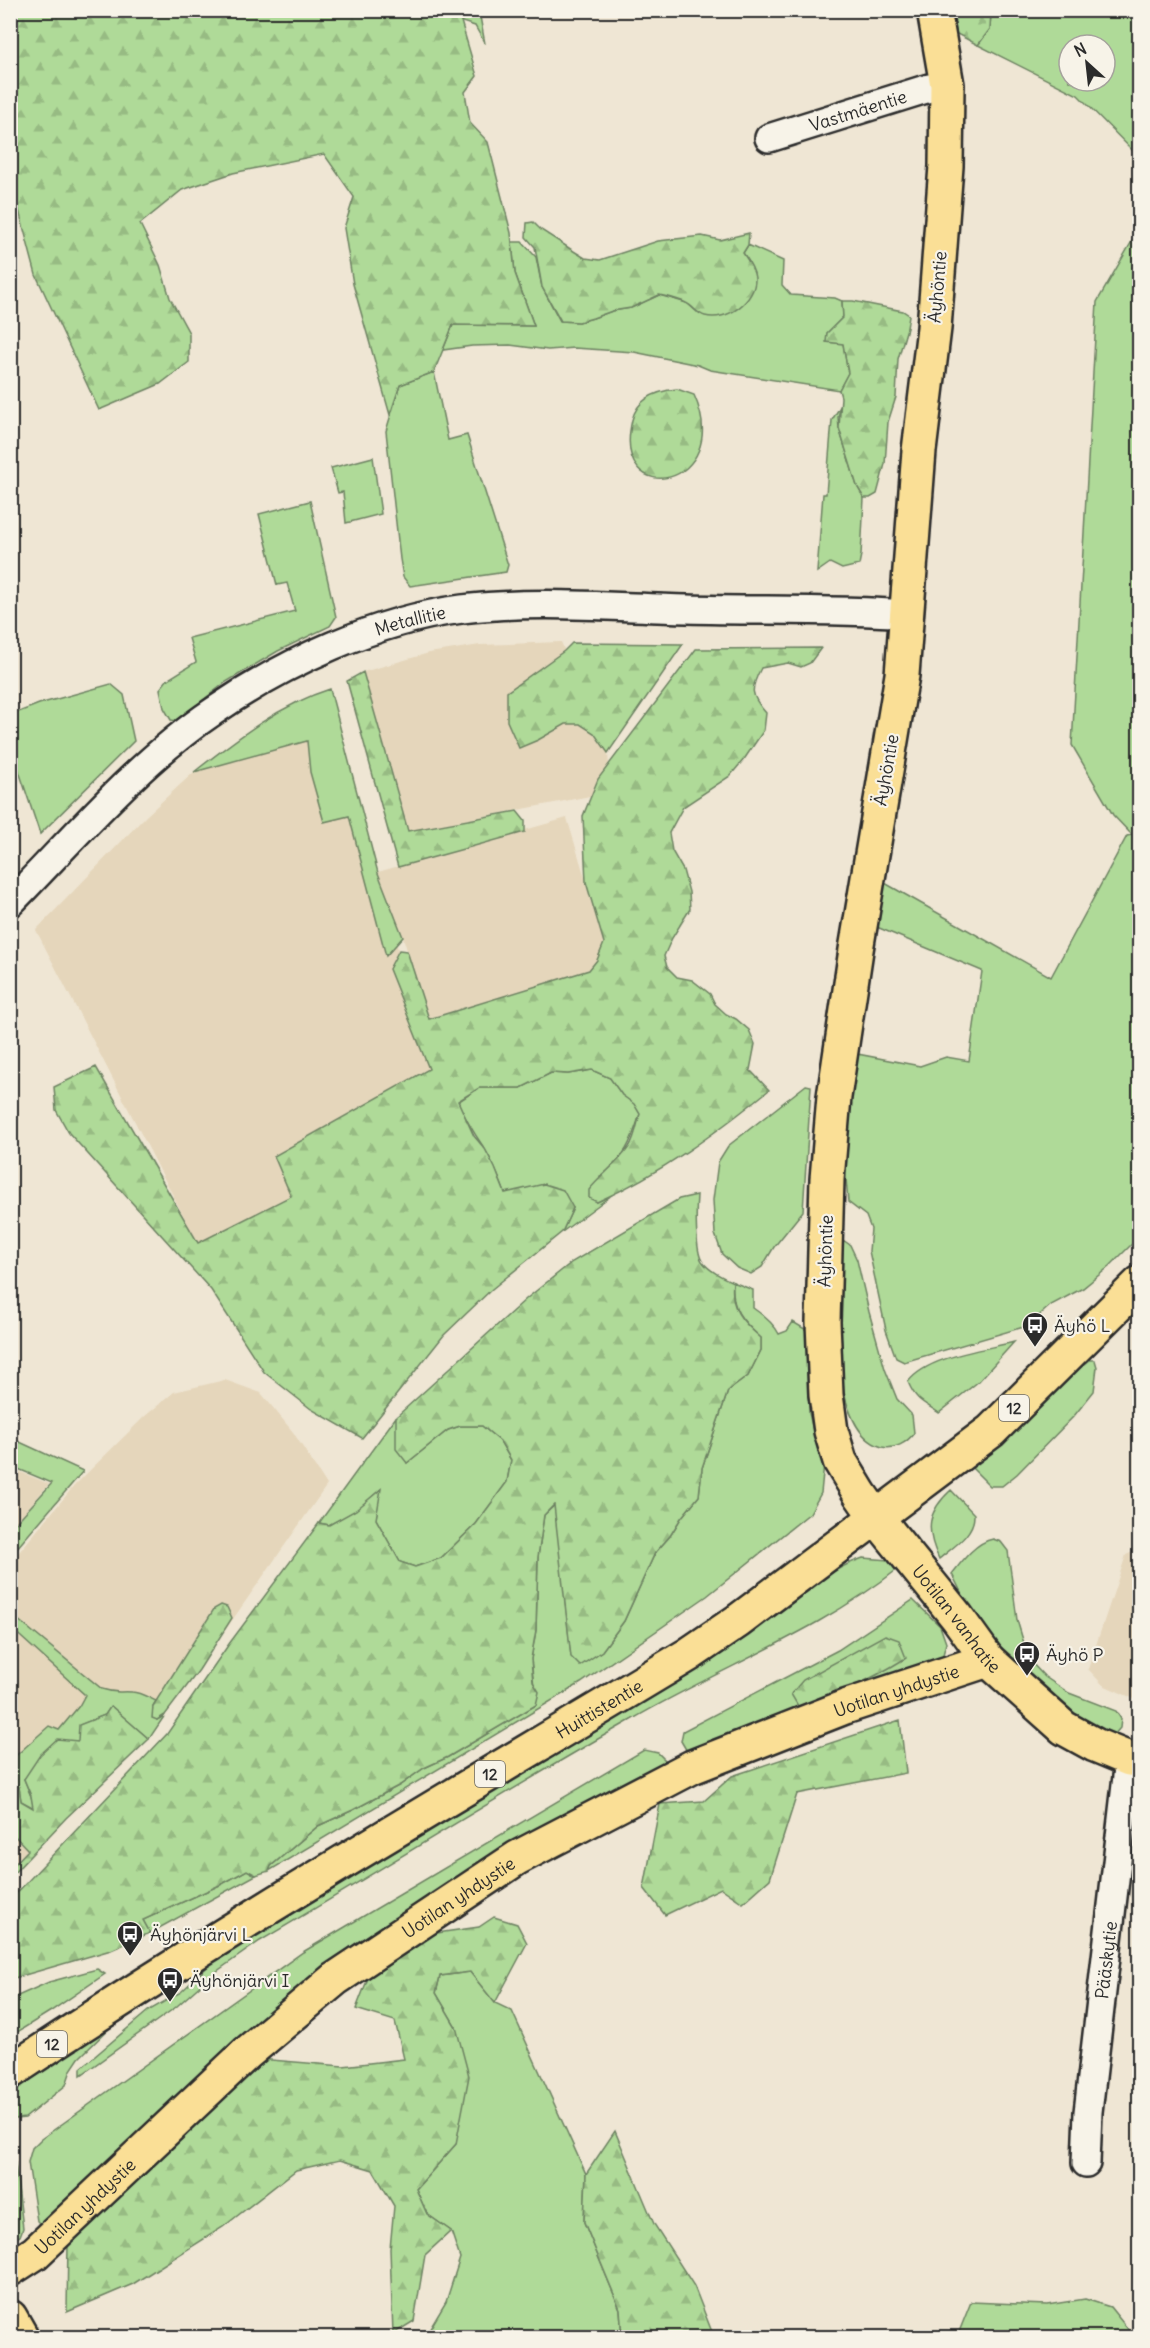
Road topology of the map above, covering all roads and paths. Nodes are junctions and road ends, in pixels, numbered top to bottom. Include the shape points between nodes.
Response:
1 (934, 10) edge
2 (947, 85) junction
3 (769, 138) dead end
4 (907, 614) junction
5 (10, 903) edge
6 (1140, 1283) edge
7 (876, 1517) junction
8 (988, 1660) junction
9 (1135, 1760) edge
10 (94, 2016) junction
11 (10, 2058) edge
12 (10, 2072) edge
13 (1086, 2163) dead end
14 (10, 2269) edge
15 (10, 2317) edge
16 (22, 2337) edge

1 - 2 main road, Äyhöntie
2 - 3 street, Vastmäentie
2 - 4 main road, Äyhöntie via 946,166 934,328
4 - 5 street, Metallitie via 561,605 460,609 401,621 284,669 212,712 106,804
4 - 7 main road, Äyhöntie via 902,675 834,1097 827,1179 823,1322 827,1404 840,1461
6 - 7 main road, Huittistentie / 12 via 990,1431
7 - 8 main road, Uotilan vanhatie
7 - 10 main road, Huittistentie / 12 via 688,1655
8 - 9 main road, Uotilan vanhatie via 1064,1728
8 - 14 main road, Uotilan yhdystie via 845,1707 692,1767 517,1858 335,1979 247,2053 35,2253
9 - 13 street, Pääskytie via 1088,2112
10 - 11 main road, 12
10 - 12 main road, Huittistentie / 12
15 - 16 main road

